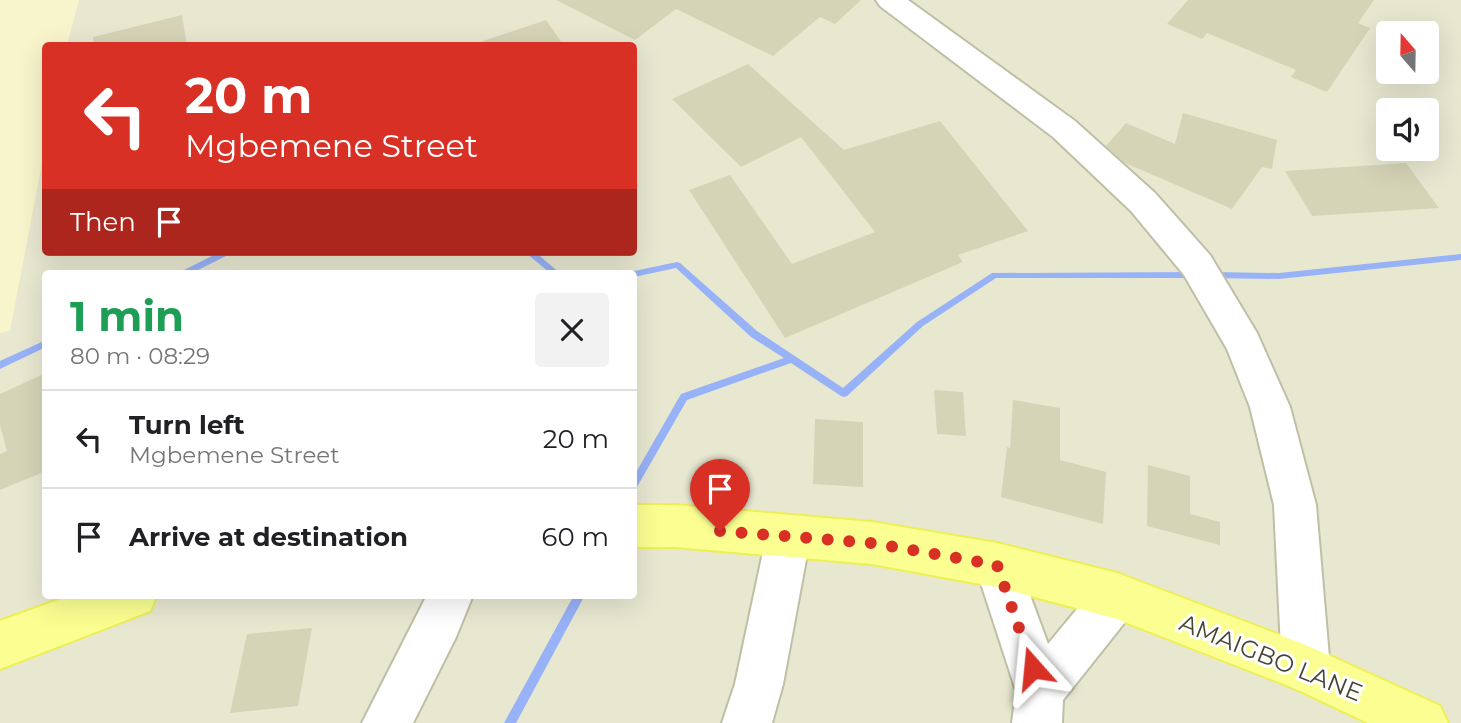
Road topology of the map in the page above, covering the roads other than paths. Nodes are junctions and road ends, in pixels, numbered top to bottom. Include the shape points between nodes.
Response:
1 (890, 0) edge
2 (637, 526) edge
3 (788, 537) junction
4 (997, 565) junction
5 (1117, 596) junction
6 (123, 599) edge
7 (448, 599) edge
8 (0, 645) edge
9 (1307, 669) junction
10 (1039, 707) edge
11 (387, 723) edge
12 (747, 723) edge
13 (1423, 723) edge

1 - 9 street via 1064,129 1143,202 1197,265 1244,344 1270,407 1295,505
2 - 3 main road, AMAIGBO LANE
3 - 4 main road, AMAIGBO LANE via 872,543
3 - 12 street
4 - 5 main road, AMAIGBO LANE
4 - 10 street
5 - 9 main road, AMAIGBO LANE
5 - 10 street
6 - 8 main road
7 - 11 street
9 - 13 main road, AMAIGBO LANE

